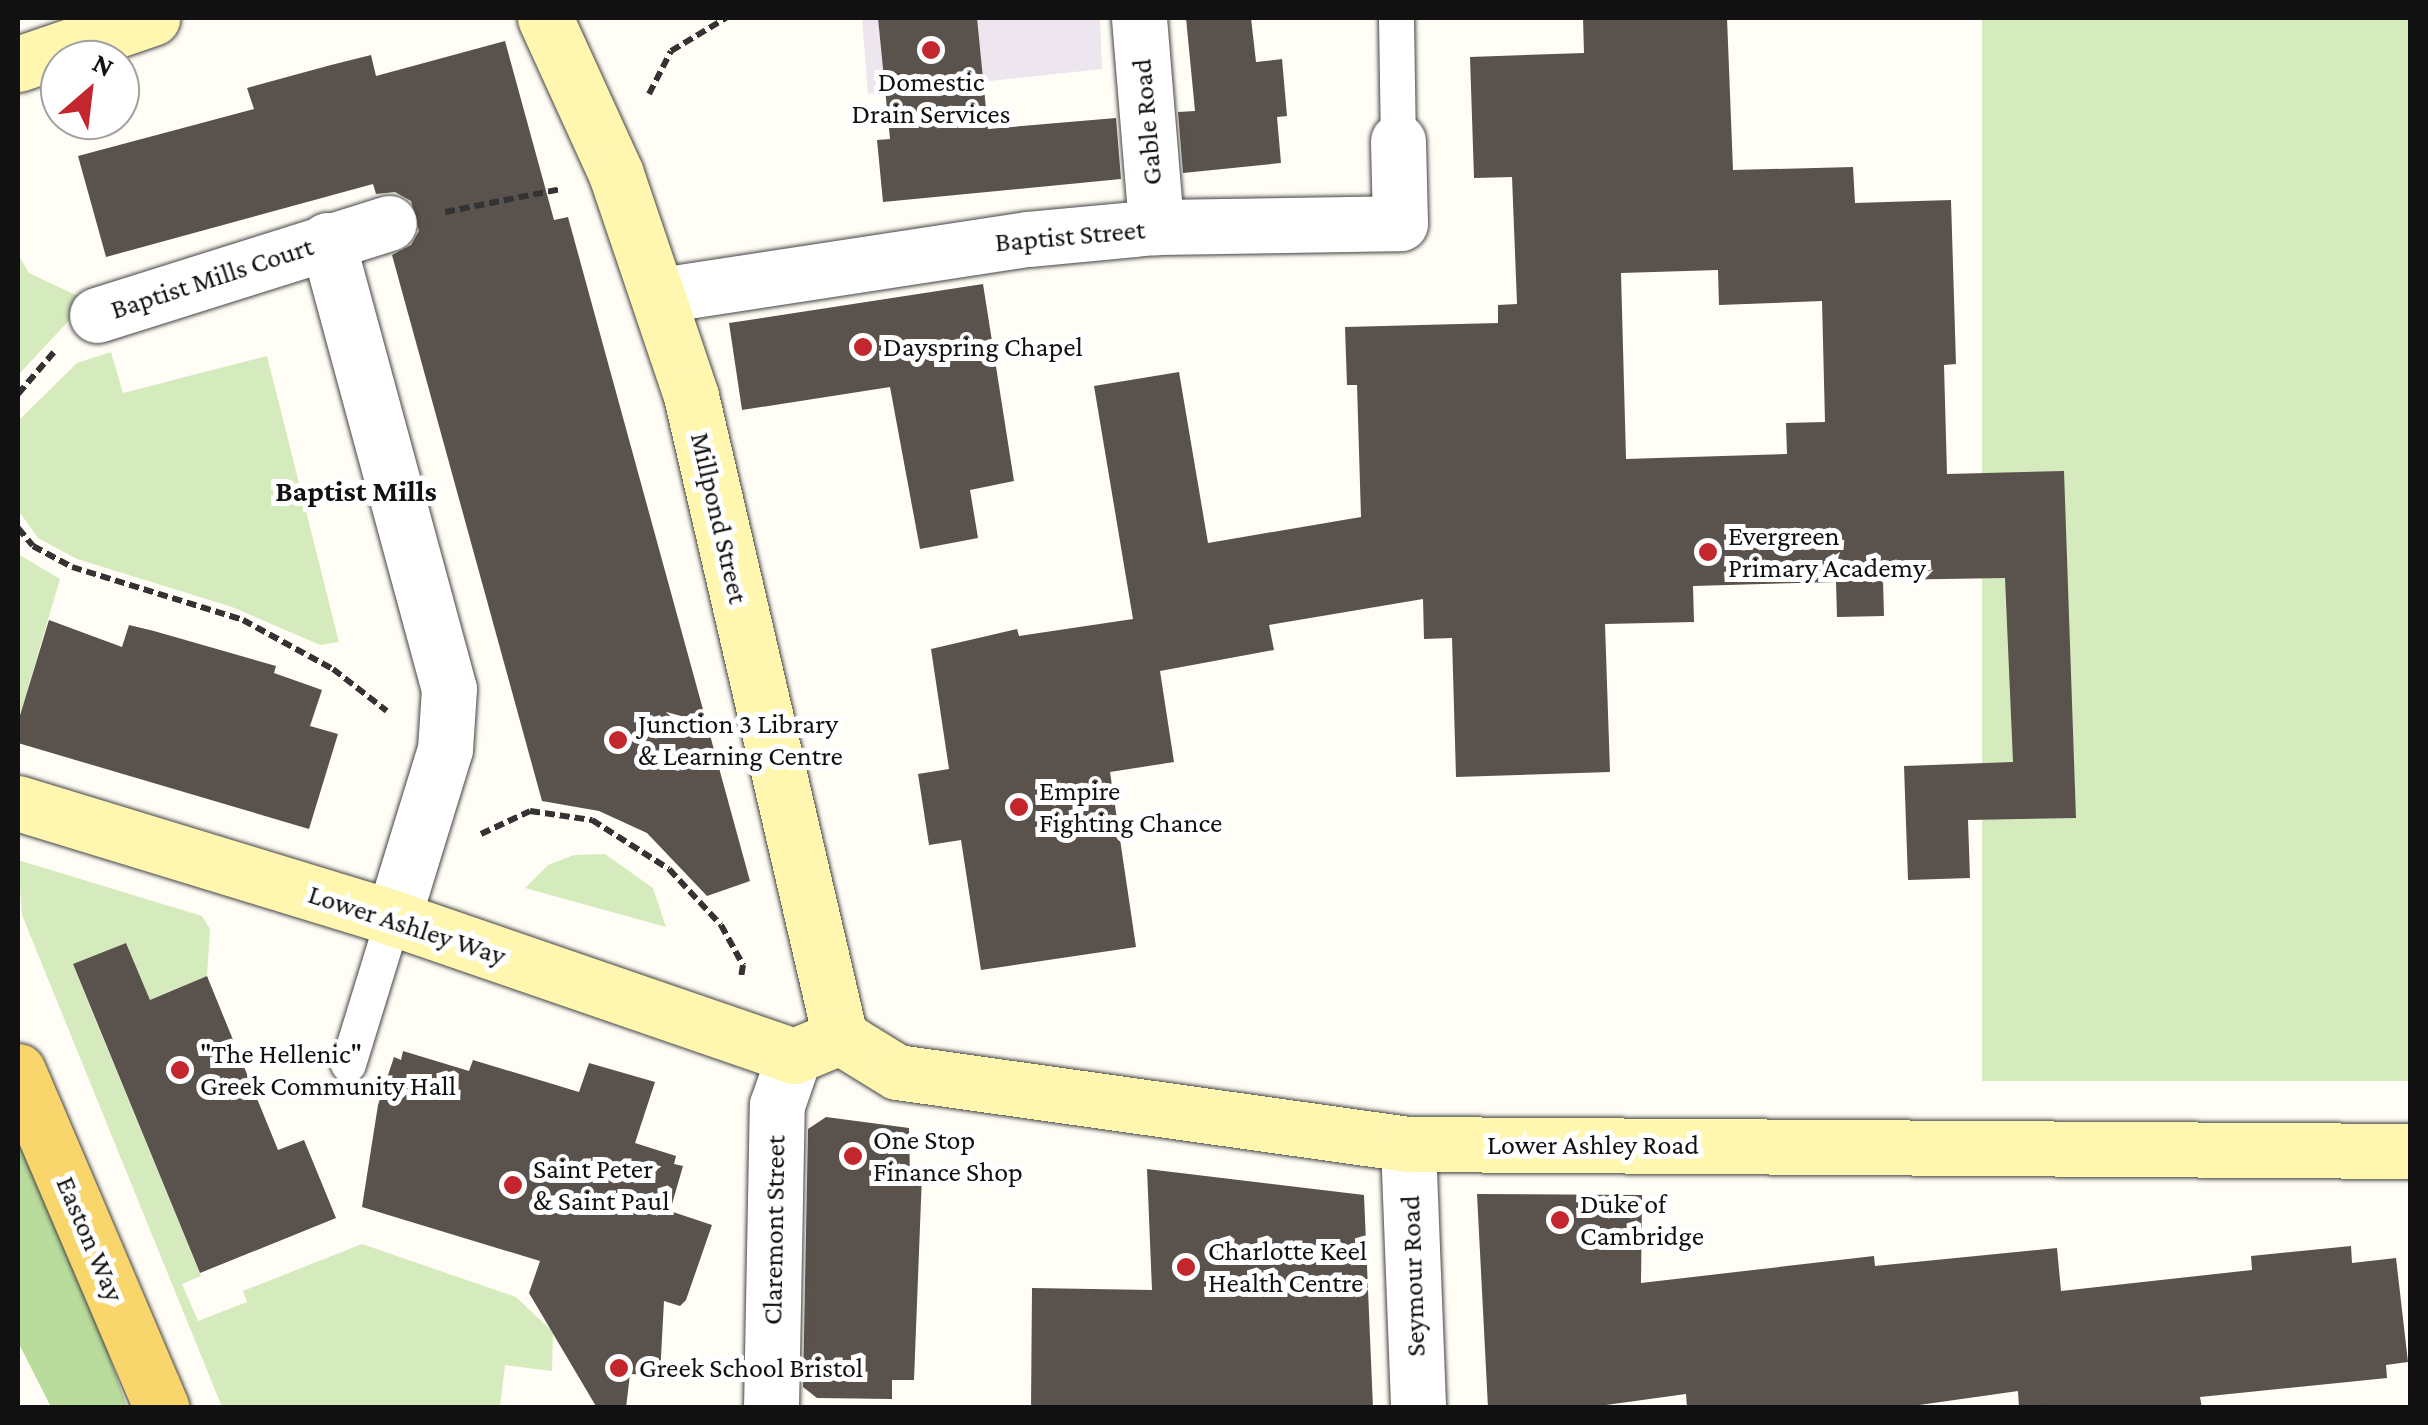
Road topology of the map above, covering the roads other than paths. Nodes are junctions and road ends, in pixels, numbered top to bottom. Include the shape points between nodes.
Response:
1 (152, 18) edge
2 (545, 18) edge
3 (1139, 18) edge
4 (1396, 18) edge
5 (18, 64) edge
6 (1398, 141) joint
7 (389, 222) road end
8 (1156, 228) junction
9 (327, 240) junction
10 (661, 295) junction
11 (97, 315) dead end
12 (18, 804) edge
13 (393, 918) junction
14 (817, 1046) junction
15 (348, 1064) dead end
16 (18, 1071) edge
17 (1408, 1144) junction
18 (2410, 1151) edge
19 (162, 1408) edge
20 (771, 1408) edge
21 (1418, 1408) edge

1 - 5 main road
2 - 10 main road, Millpond Street via 583,89
3 - 8 street, Gable Road
4 - 6 lane
6 - 8 street, Baptist Street via 1400,222
7 - 9 street, Baptist Mills Court
8 - 10 street, Baptist Street via 924,251
9 - 11 street, Baptist Mills Court
9 - 13 street, Baptist Mills Court via 448,689 449,730
10 - 14 main road, Millpond Street
12 - 13 main road, Lower Ashley Way
13 - 14 main road, Lower Ashley Way via 728,1034
13 - 15 lane
14 - 17 main road, Lower Ashley Road via 897,1072
14 - 20 street, Claremont Street via 776,1105
16 - 19 main road, Easton Way
17 - 18 main road, Lower Ashley Road
17 - 21 street, Seymour Road

